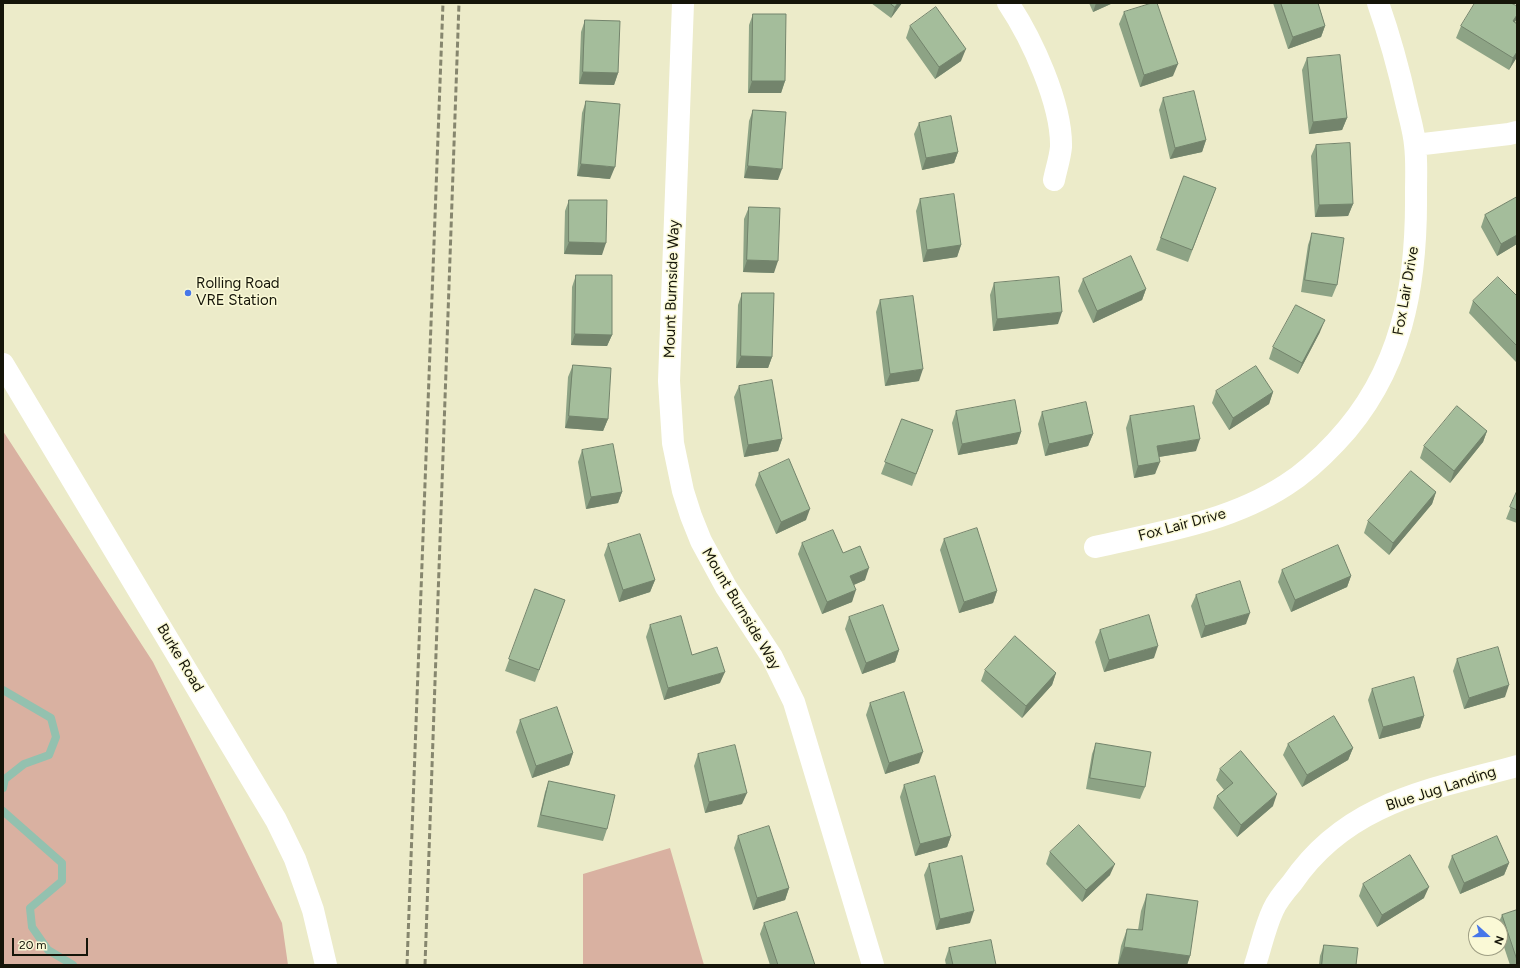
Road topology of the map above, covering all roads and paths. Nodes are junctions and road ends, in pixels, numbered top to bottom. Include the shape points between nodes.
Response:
1 (683, 3) edge
2 (1008, 3) edge
3 (1378, 3) edge
4 (1517, 132) edge
5 (1415, 145) junction
6 (1054, 180) dead end
7 (3, 364) edge
8 (1095, 547) dead end
9 (1517, 766) edge
10 (326, 965) edge
11 (873, 965) edge
12 (1255, 965) edge

1 - 11 street, Mount Burnside Way via 669,381 673,443 683,491 701,541 726,587 772,657 794,702
2 - 6 street via 1034,48 1054,101 1061,148
3 - 5 street, Fox Lair Drive via 1397,62
4 - 5 street
5 - 8 street, Fox Lair Drive via 1415,244 1404,319 1383,376 1350,427 1314,464 1287,485 1251,505 1218,518
7 - 10 street, Burke Road via 276,820 295,859 313,910
9 - 12 street, Blue Jug Landing via 1389,803 1339,832 1303,866 1273,910

